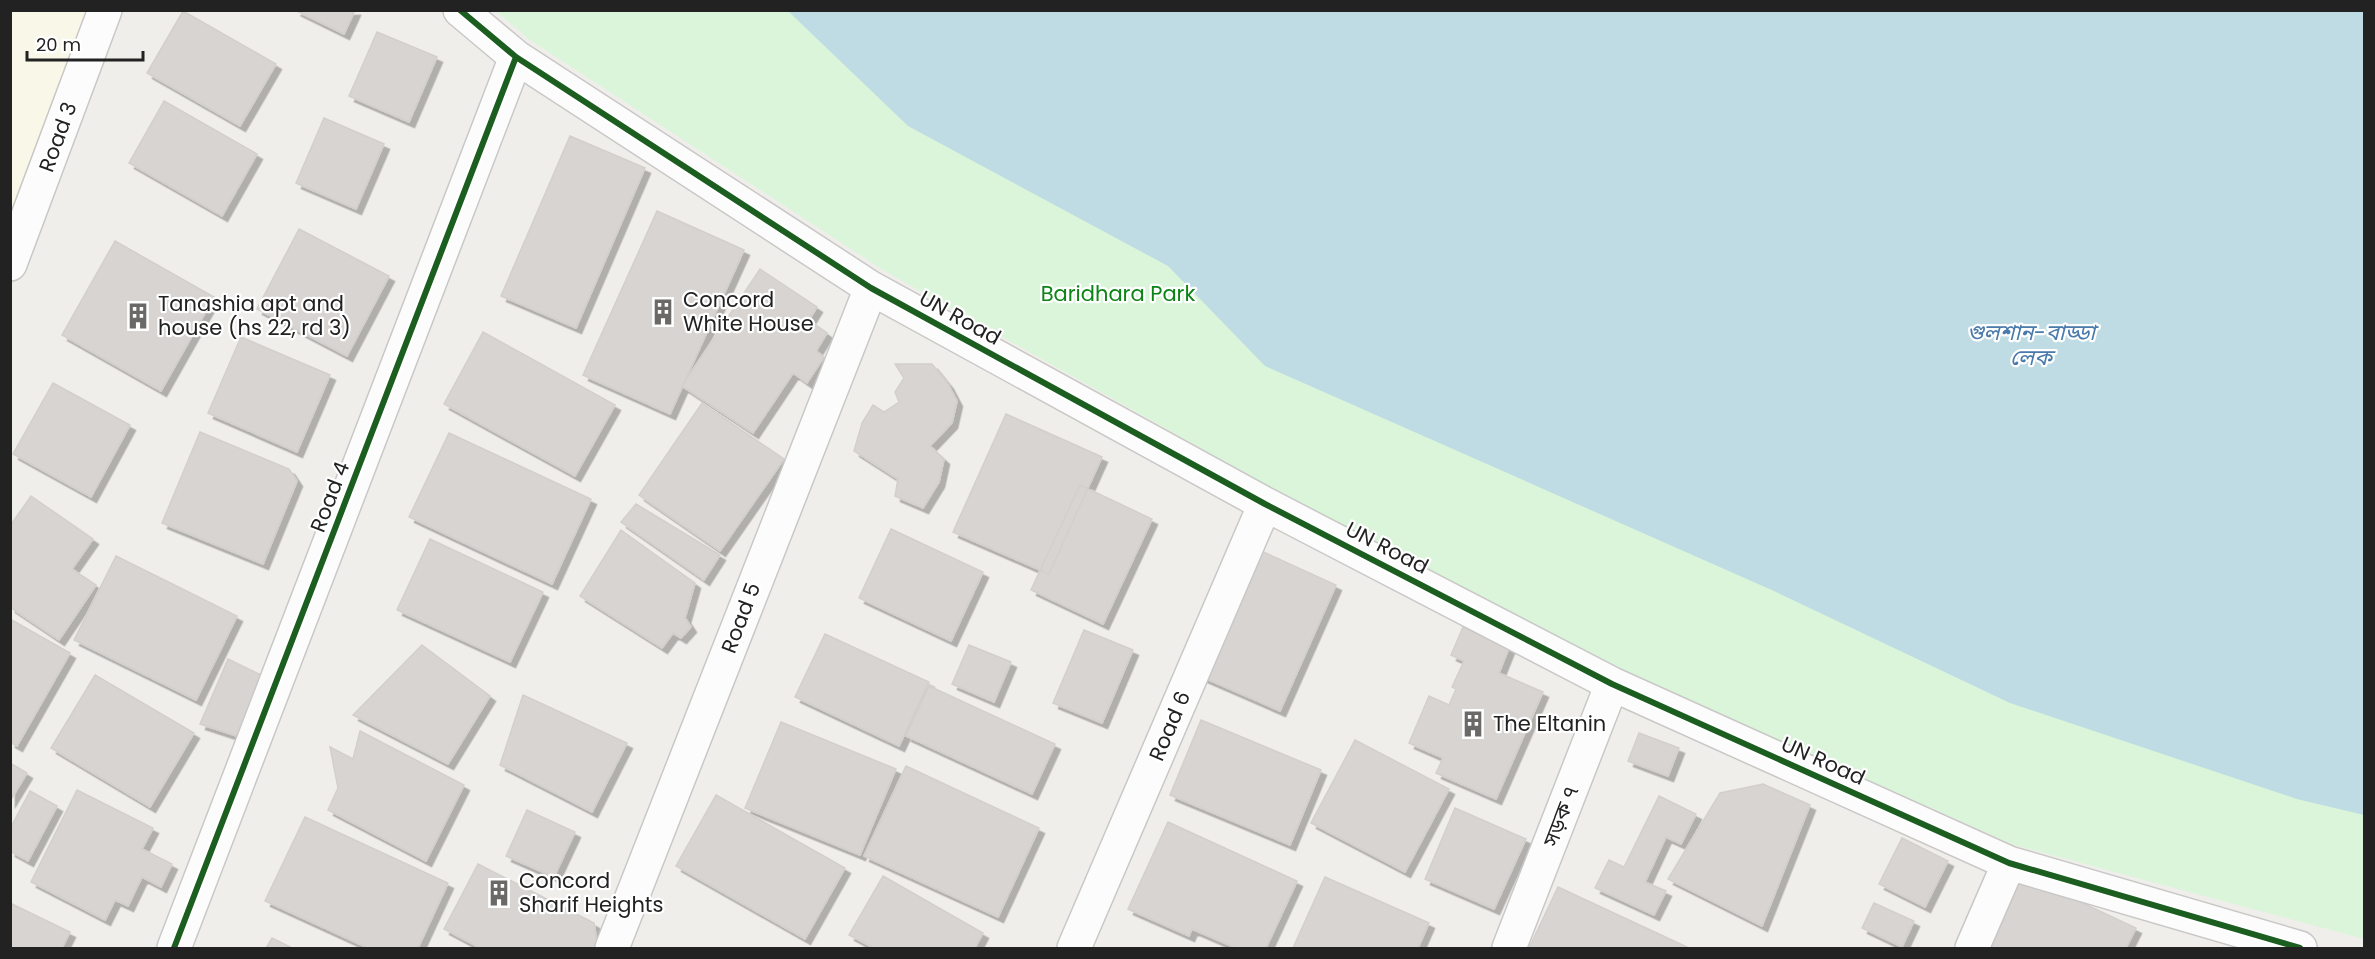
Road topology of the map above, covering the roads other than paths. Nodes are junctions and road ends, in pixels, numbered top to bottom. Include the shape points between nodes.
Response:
1 (105, 10) edge
2 (460, 10) edge
3 (516, 57) junction
4 (10, 264) edge
5 (871, 288) junction
6 (1265, 504) junction
7 (1612, 684) junction
8 (2009, 863) junction
9 (174, 948) edge
10 (612, 948) edge
11 (1074, 948) edge
12 (1509, 948) edge
13 (1972, 948) edge
14 (2300, 948) edge

1 - 4 street, Road 3
2 - 3 street, UN Road
3 - 5 street, UN Road
3 - 9 street, Road 4
5 - 6 street, UN Road
5 - 10 street, Road 5
6 - 7 street, UN Road
6 - 11 street, Road 6
7 - 8 street, UN Road
7 - 12 street, সড়ক ৭
8 - 13 street
8 - 14 street, UN Road

